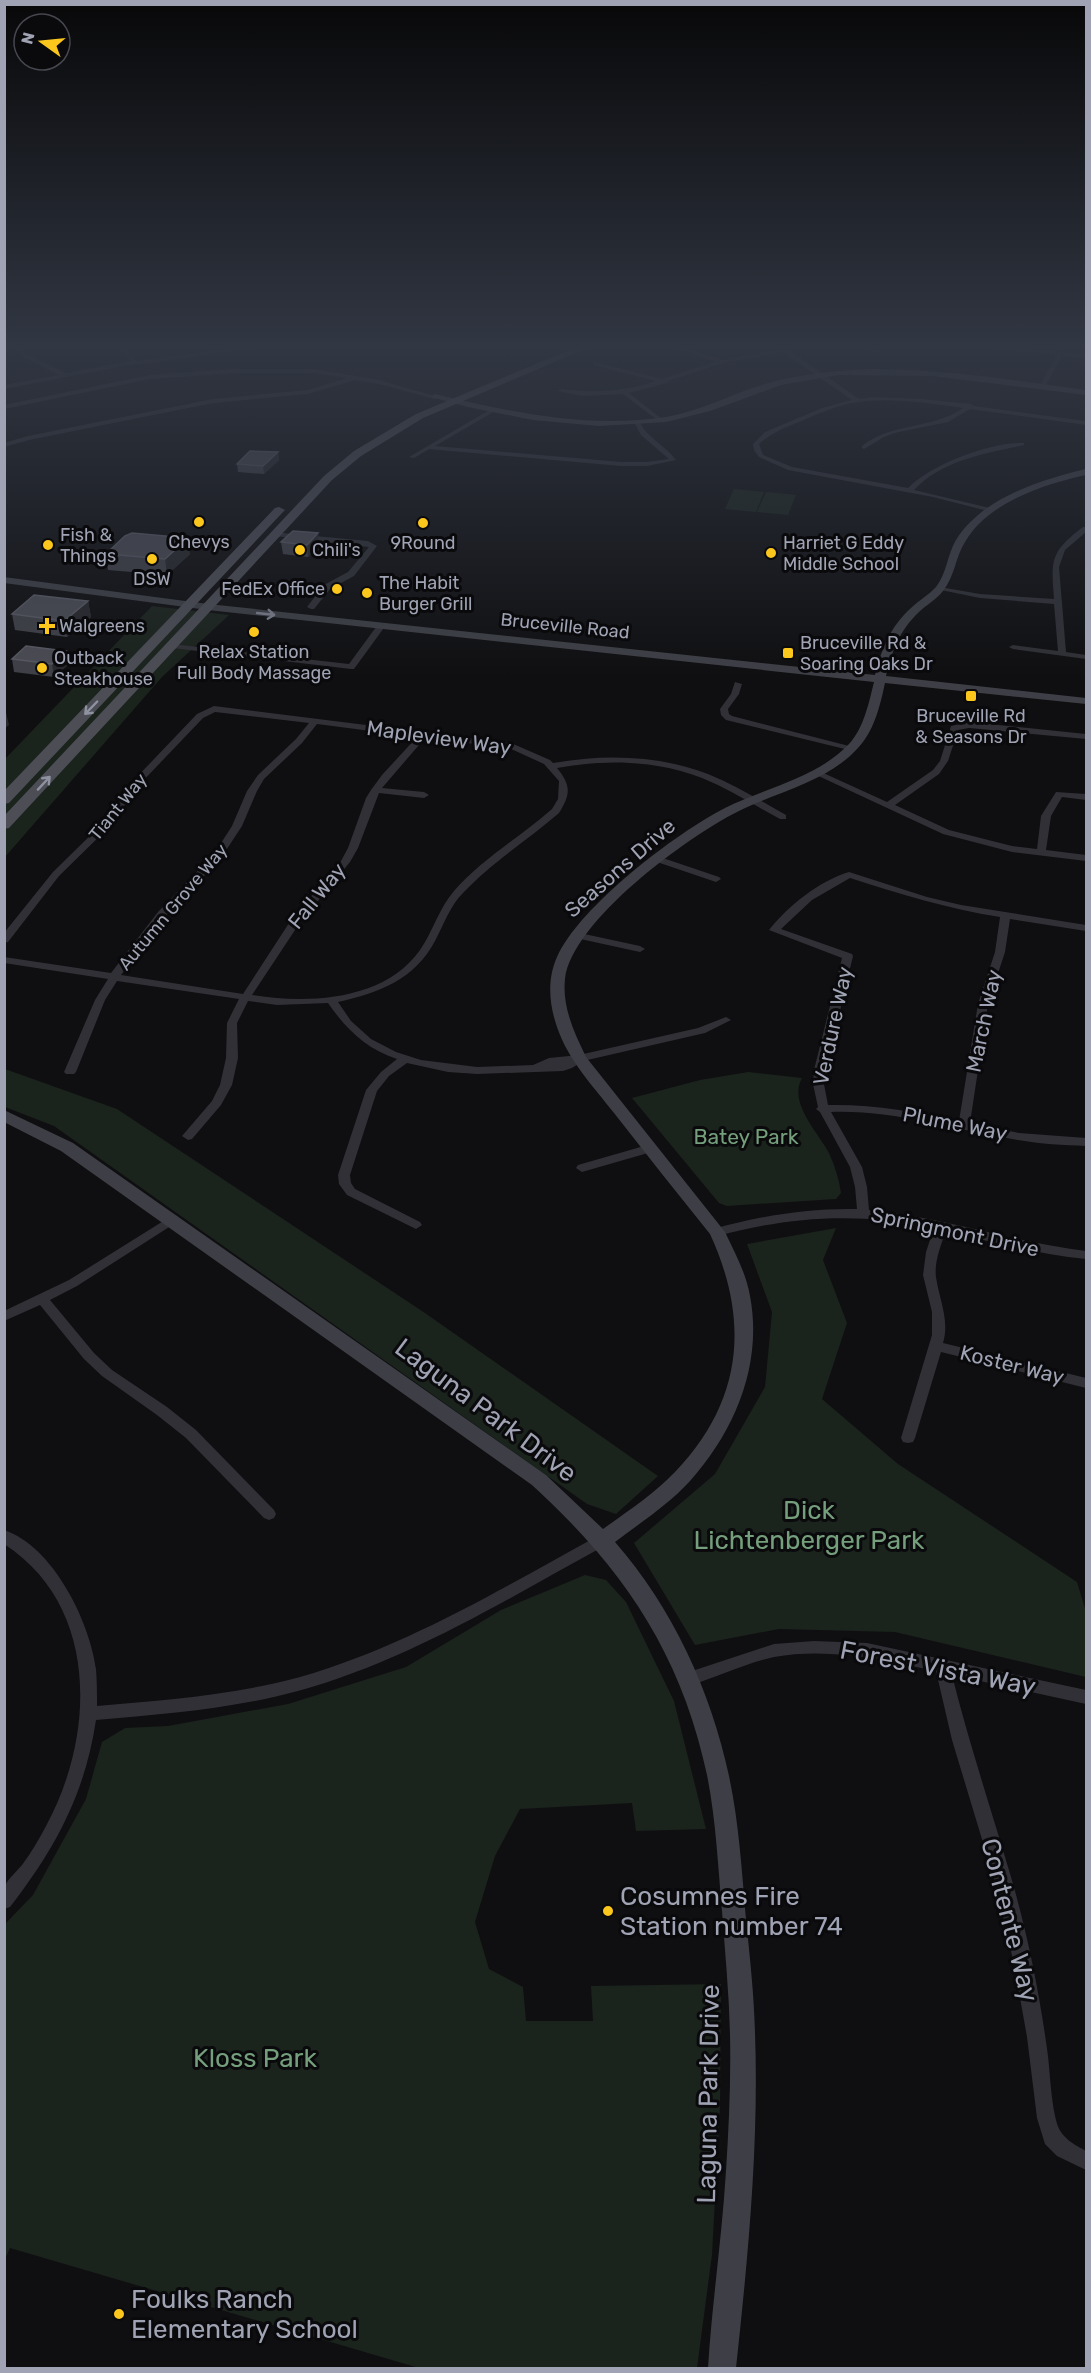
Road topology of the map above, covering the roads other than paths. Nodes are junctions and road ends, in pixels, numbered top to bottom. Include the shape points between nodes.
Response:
1 (344, 457) edge
2 (352, 457) edge
3 (558, 457) edge
4 (671, 457) edge
5 (764, 457) edge
6 (970, 457) edge
7 (1086, 472) edge
8 (317, 489) junction
9 (909, 491) junction
10 (287, 502) dead end
11 (992, 510) junction
12 (1086, 529) edge
13 (275, 534) junction
14 (4, 573) edge
15 (4, 580) edge
16 (940, 589) junction
17 (193, 601) junction
18 (1058, 602) junction
19 (212, 603) junction
20 (311, 607) junction
21 (382, 625) junction
22 (172, 646) junction
23 (1013, 647) dead end
24 (1062, 655) junction
25 (1086, 657) edge
26 (880, 674) junction
27 (738, 684) dead end
28 (1086, 692) edge
29 (1086, 701) edge
30 (214, 709) joint
31 (315, 721) junction
32 (424, 734) junction
33 (1086, 737) edge
34 (853, 748) junction
35 (553, 766) junction
36 (816, 773) junction
37 (376, 790) junction
38 (424, 795) dead end
39 (1086, 797) edge
40 (4, 800) edge
41 (751, 800) junction
42 (889, 805) junction
43 (783, 817) dead end
44 (4, 825) edge
45 (1041, 852) junction
46 (1086, 858) edge
47 (657, 860) junction
48 (716, 879) dead end
49 (1005, 916) junction
50 (1086, 928) edge
51 (575, 935) junction
52 (4, 940) edge
53 (640, 949) dead end
54 (4, 960) edge
55 (114, 977) junction
56 (246, 997) junction
57 (331, 1000) junction
58 (726, 1020) dead end
59 (579, 1058) junction
60 (406, 1059) junction
61 (70, 1072) dead end
62 (822, 1109) junction
63 (4, 1115) edge
64 (964, 1125) junction
65 (188, 1136) dead end
66 (1086, 1142) edge
67 (651, 1148) junction
68 (582, 1168) dead end
69 (863, 1213) junction
70 (172, 1219) junction
71 (416, 1225) dead end
72 (941, 1226) junction
73 (717, 1232) junction
74 (1086, 1255) edge
75 (42, 1299) junction
76 (4, 1317) edge
77 (937, 1346) junction
78 (1086, 1383) edge
79 (908, 1437) dead end
80 (269, 1514) dead end
81 (4, 1536) edge
82 (601, 1541) junction
83 (942, 1665) junction
84 (686, 1680) junction
85 (1086, 1697) edge
86 (89, 1714) junction
87 (4, 1901) edge
88 (1086, 2161) edge
89 (722, 2368) edge

1 - 8 main road via 313,485
2 - 8 main road
3 - 4 street via 630,465 673,460
5 - 9 street via 790,469
6 - 9 street via 919,481
7 - 11 street via 1041,484
8 - 13 main road
9 - 11 street
10 - 17 main road
11 - 16 street via 961,538
12 - 18 street via 1066,544 1056,559
13 - 19 main road
13 - 20 street via 373,546 351,574 332,583
14 - 17 street, Bruceville Road
15 - 17 street, Bruceville Road
16 - 18 street
16 - 26 street, Seasons Drive via 901,624 888,646
17 - 19 street, Bruceville Road
17 -> 40 main road
18 - 24 street
19 - 20 street, Bruceville Road
19 -> 21 street, Bruceville Road
19 - 22 main road
20 - 26 street, Bruceville Road
21 - 22 street via 351,667
21 - 26 street, Bruceville Road
44 -> 22 main road
23 - 24 street
24 - 25 street
26 - 28 street, Bruceville Road
26 - 29 street, Bruceville Road
26 - 34 street, Seasons Drive via 863,733
27 - 34 street via 724,709 729,718
30 - 31 street, Mapleview Way
30 - 52 street, Tiant Way via 200,716 137,782 106,825 56,874
31 - 32 street, Mapleview Way
31 - 55 street, Autumn Grove Way via 261,777 218,856 162,914
32 - 35 street, Mapleview Way via 511,746
32 - 37 street, Fall Way
33 - 42 street via 969,725 954,728 944,761 936,772
34 - 36 street, Seasons Drive
35 - 41 street via 607,760 661,764 705,777
35 - 57 street via 565,787 560,806 458,892 416,962 381,985
36 - 41 street, Seasons Drive
36 - 42 street
37 - 38 street
37 - 56 street, Fall Way via 345,862 295,922
39 - 45 street via 1059,794 1046,816
41 - 43 street
41 - 47 street, Seasons Drive via 691,833
42 - 45 street via 946,832
45 - 46 street
47 - 48 street
47 - 51 street, Seasons Drive via 599,908
49 - 50 street, Verdure Way
49 - 62 street, Verdure Way via 924,899 849,875 810,896 786,916 774,930 848,956 820,1070
49 - 64 street, March Way via 1000,952 983,1004
51 - 53 street
51 - 59 street, Seasons Drive via 560,971 557,997 561,1023
54 - 55 street
55 - 56 street
55 - 61 street, Autumn Grove Way via 100,1000
56 - 57 street via 291,1002
56 - 65 street, Fall Way via 232,1023 232,1058 226,1084 217,1102
57 - 60 street via 354,1031
58 - 59 street via 701,1031
59 - 60 street via 574,1064 557,1069 479,1071
59 - 67 street, Seasons Drive
60 - 71 street via 385,1074 372,1090 344,1175 351,1192
62 - 64 street, Plume Way via 884,1110
62 - 69 street, Verdure Way via 854,1162
63 - 70 street, Laguna Park Drive via 67,1147
64 - 66 street, Plume Way via 1019,1137
67 - 68 street
67 - 73 street, Seasons Drive
69 - 72 street, Springmont Drive
69 - 73 street, Springmont Drive via 786,1215
70 - 75 street
70 - 82 street, Laguna Park Drive via 539,1480
72 - 74 street, Springmont Drive via 1032,1248
72 - 77 street via 929,1275 939,1324
73 - 82 street, Seasons Drive via 732,1260 743,1307 744,1358 732,1400 704,1451 683,1476
75 - 76 street
75 - 80 street via 89,1356 191,1434
77 - 78 street, Koster Way
77 - 79 street
81 - 86 street via 26,1551 49,1575 74,1617 88,1668
82 - 84 street, Laguna Park Drive via 651,1607
82 - 86 street via 414,1641 339,1671 237,1697
83 - 84 street, Forest Vista Way via 867,1650 814,1647 774,1651
83 - 85 street, Forest Vista Way
83 - 88 street, Contente Way via 1018,1943 1046,2118 1052,2137
84 - 89 street, Laguna Park Drive via 708,1736 728,1843 743,2049 731,2290
86 - 87 street via 77,1774 62,1814 31,1867

